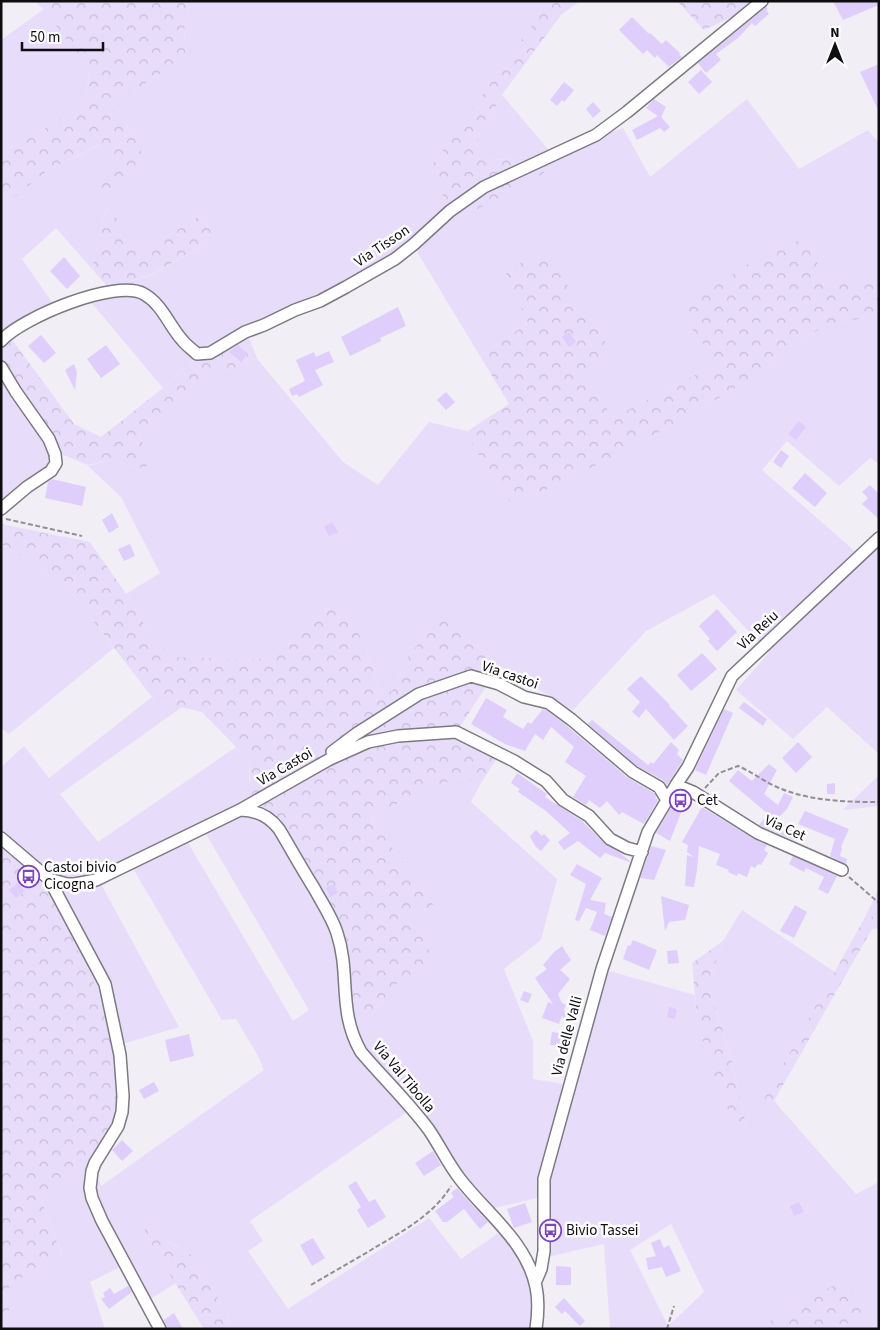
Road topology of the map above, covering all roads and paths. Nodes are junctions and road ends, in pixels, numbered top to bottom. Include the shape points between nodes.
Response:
1 (762, 1) edge
2 (1, 341) edge
3 (1, 367) edge
4 (1, 509) edge
5 (1, 518) edge
6 (82, 536) dead end
7 (879, 538) edge
8 (688, 767) joint
9 (305, 773) junction
10 (676, 785) junction
11 (700, 796) junction
12 (667, 800) junction
13 (879, 802) edge
14 (240, 810) junction
15 (1, 838) edge
16 (642, 852) junction
17 (842, 870) joint
18 (49, 879) junction
19 (879, 903) edge
20 (457, 1175) junction
21 (535, 1283) junction
22 (311, 1285) dead end
23 (674, 1306) dead end
24 (160, 1329) edge
25 (536, 1329) edge
26 (667, 1329) edge

1 - 2 street, Via Tisson via 596,135 484,187 450,211 395,259 320,301 245,332 210,353 197,354 182,340 157,306 144,294 131,290 114,290 47,312 8,333
3 - 4 street via 49,439 56,463 52,471
5 - 6 path
7 - 8 street, Via Reiu via 732,676
8 - 10 street, Via delle Valli
9 - 12 street, Via castoi via 356,734 419,694 471,676 548,703 633,772 659,787
9 - 14 street, Via Castoi
9 - 16 street, Via Castoi via 368,742 398,736 456,732 546,781 563,800 589,816 610,839
10 - 11 street, Via Cet
10 - 12 street, Via delle Valli
11 - 13 path via 719,773 738,766 775,786 807,797
11 - 17 street, Via Cet via 758,833
12 - 16 street, Via delle Valli via 648,832
14 - 18 street, Via Castoi via 96,880 67,884
14 - 20 street, Via Val Tibolla via 250,810 266,817 274,822 284,837 338,934 346,1010 355,1041 429,1131
15 - 18 street, Via Castoi
16 - 21 street, Via delle Valli via 602,968 544,1178 544,1250
17 - 19 path
18 - 24 street via 104,984 120,1055 122,1112 118,1126 92,1171 92,1198
20 - 21 street, Via Val Tibolla via 511,1236
20 - 22 path via 446,1195 406,1229
21 - 25 street, Via delle Valli via 538,1301
23 - 26 path

